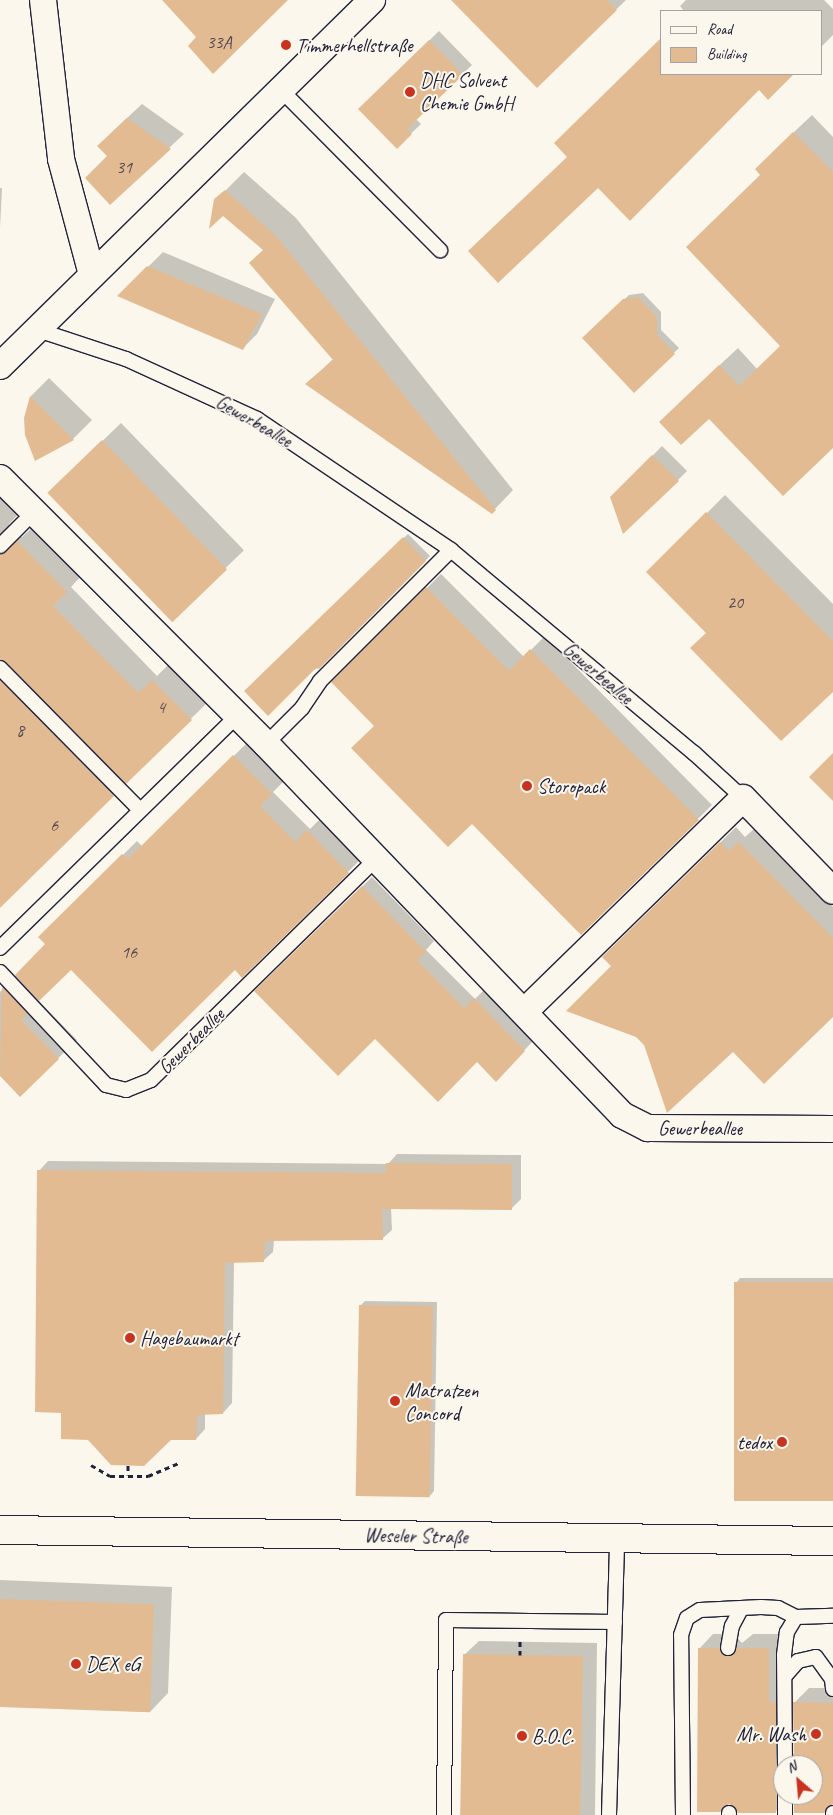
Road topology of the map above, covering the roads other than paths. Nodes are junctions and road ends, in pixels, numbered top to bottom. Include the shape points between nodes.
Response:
1 (43, 0) edge
2 (372, 0) edge
3 (281, 90) junction
4 (440, 250) dead end
5 (92, 275) junction
6 (38, 330) junction
7 (0, 366) edge
8 (0, 478) edge
9 (34, 512) junction
10 (0, 546) edge
11 (451, 550) junction
12 (0, 668) edge
13 (237, 716) junction
14 (266, 744) junction
15 (742, 798) junction
16 (140, 810) junction
17 (374, 860) junction
18 (833, 891) edge
19 (0, 948) edge
20 (0, 972) edge
21 (524, 1012) junction
22 (833, 1129) edge
23 (0, 1530) edge
24 (617, 1538) junction
25 (833, 1541) edge
26 (741, 1609) junction
27 (833, 1616) edge
28 (796, 1617) junction
29 (615, 1622) junction
30 (728, 1648) dead end
31 (785, 1676) junction
32 (833, 1689) edge
33 (785, 1755) edge
34 (444, 1815) edge
35 (609, 1815) edge
36 (683, 1815) edge

1 - 5 street via 61,159
2 - 3 street
3 - 4 lane
3 - 5 street
5 - 6 street
6 - 7 street
6 - 11 lane, Gewerbeallee via 126,359 206,393 257,420
8 - 9 street, Gewerbeallee
9 - 10 lane
9 - 13 street, Gewerbeallee
11 - 14 lane via 320,681 302,708
11 - 15 lane, Gewerbeallee
12 - 16 lane
13 - 14 street, Gewerbeallee
13 - 16 lane
14 - 17 street, Gewerbeallee
15 - 18 street, Gewerbeallee
15 - 21 street
16 - 19 lane
17 - 20 lane, Gewerbeallee via 151,1080 126,1090 106,1085
17 - 21 street, Gewerbeallee
21 - 22 street, Gewerbeallee via 622,1115 637,1125 648,1128
23 - 24 main road, Weseler Straße
24 - 25 main road, Weseler Straße
24 - 29 lane
26 - 28 lane via 778,1608
26 - 30 lane via 732,1626
26 - 36 lane via 700,1610 687,1618 681,1634
27 - 28 lane
28 - 31 lane via 786,1632
29 - 34 lane via 446,1620
29 - 35 lane
31 - 32 lane via 798,1661 816,1658 832,1679
31 - 33 lane

